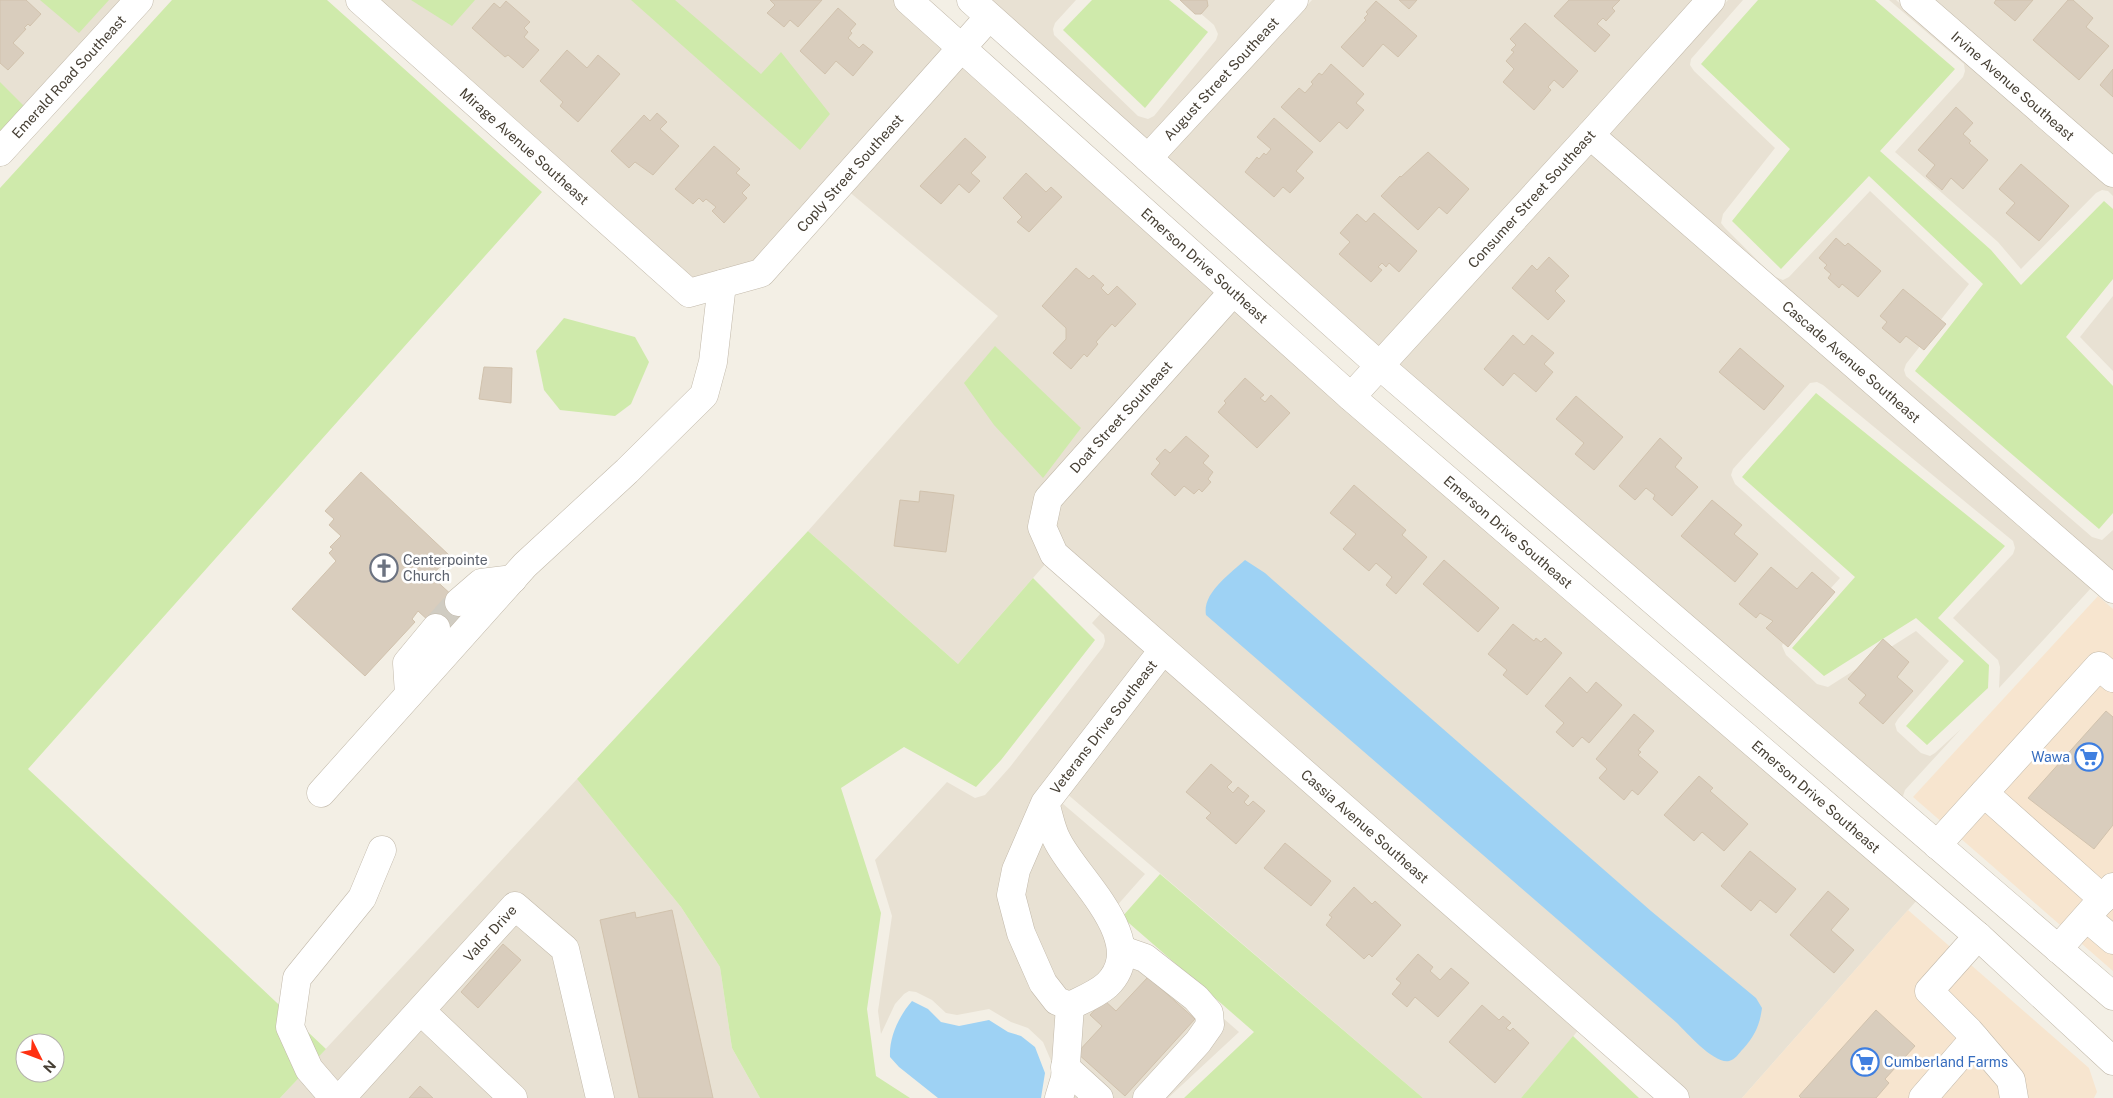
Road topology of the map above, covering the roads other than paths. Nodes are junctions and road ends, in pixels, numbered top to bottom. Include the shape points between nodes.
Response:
1 (139, 0) edge
2 (360, 0) edge
3 (908, 0) edge
4 (1294, 0) edge
5 (1711, 0) edge
6 (1914, 0) edge
7 (980, 8) edge
8 (962, 49) junction
9 (1590, 136) junction
10 (0, 152) edge
11 (1148, 158) junction
12 (2113, 172) edge
13 (722, 284) junction
14 (1234, 292) junction
15 (689, 293) joint
16 (1379, 365) junction
17 (1351, 397) junction
18 (1054, 554) joint
19 (514, 579) junction
20 (2113, 589) edge
21 (459, 602) tunnel mouth
22 (436, 628) tunnel mouth
23 (1163, 650) junction
24 (2113, 678) edge
25 (410, 694) junction
26 (321, 793) dead end
27 (1984, 793) junction
28 (1046, 803) junction
29 (1937, 845) junction
30 (382, 850) dead end
31 (2101, 901) edge
32 (1978, 936) junction
33 (2113, 940) edge
34 (2058, 949) junction
35 (1122, 950) junction
36 (2113, 996) edge
37 (1070, 1006) junction
38 (420, 1011) junction
39 (1974, 1038) junction
40 (2113, 1061) edge
41 (1065, 1067) junction
42 (334, 1098) edge
43 (342, 1098) edge
44 (514, 1098) edge
45 (600, 1098) edge
46 (1059, 1098) edge
47 (1099, 1098) edge
48 (1146, 1098) edge
49 (1675, 1098) edge
50 (1923, 1098) edge
51 (2014, 1098) edge

1 - 10 street, Emerald Road Southeast
2 - 15 street, Mirage Avenue Southeast
3 - 8 street, Emerson Drive Southeast
4 - 11 street, August Street Southeast
5 - 9 street, Consumer Street Southeast
6 - 12 street, Irvine Avenue Southeast
7 - 8 street, Coply Street Southeast
7 - 11 street
8 - 13 street, Coply Street Southeast via 761,273
8 - 14 street, Emerson Drive Southeast
9 - 16 street, Consumer Street Southeast
9 - 20 street, Cascade Avenue Southeast
11 - 16 street
13 - 15 street, Coply Street Southeast
13 - 19 street via 713,362 704,395
14 - 17 street, Emerson Drive Southeast
14 - 18 street, Doat Street Southeast via 1048,499 1042,528
16 - 17 street, Consumer Street Southeast
16 - 29 street
17 - 32 street, Emerson Drive Southeast
18 - 23 street, Cassia Avenue Southeast
19 - 21 street via 481,583
19 - 25 street
22 - 25 street via 407,662
23 - 28 street, Veterans Drive Southeast
23 - 49 street, Cassia Avenue Southeast
24 - 27 street via 2099,666
25 - 26 street
27 - 29 street
27 - 31 street
28 - 35 street via 1056,840 1102,903
28 - 37 street, Veterans Drive Southeast via 1016,870 1011,894 1021,933 1043,983 1057,1001
29 - 34 street
30 - 42 street via 362,898 297,978 290,1027 309,1069
31 - 33 street
31 - 34 street
32 - 39 street via 1929,991
32 - 40 street, Emerson Drive Southeast
34 - 36 street
35 - 37 street via 1118,970 1107,985
35 - 48 street via 1145,958 1196,998 1209,1013 1210,1025 1198,1042
37 - 41 street
38 - 43 street, Valor Drive
38 - 44 street
38 - 45 street, Valor Drive via 515,906 565,949
39 - 50 street
39 - 51 street via 2011,1080
41 - 46 street
41 - 47 street

